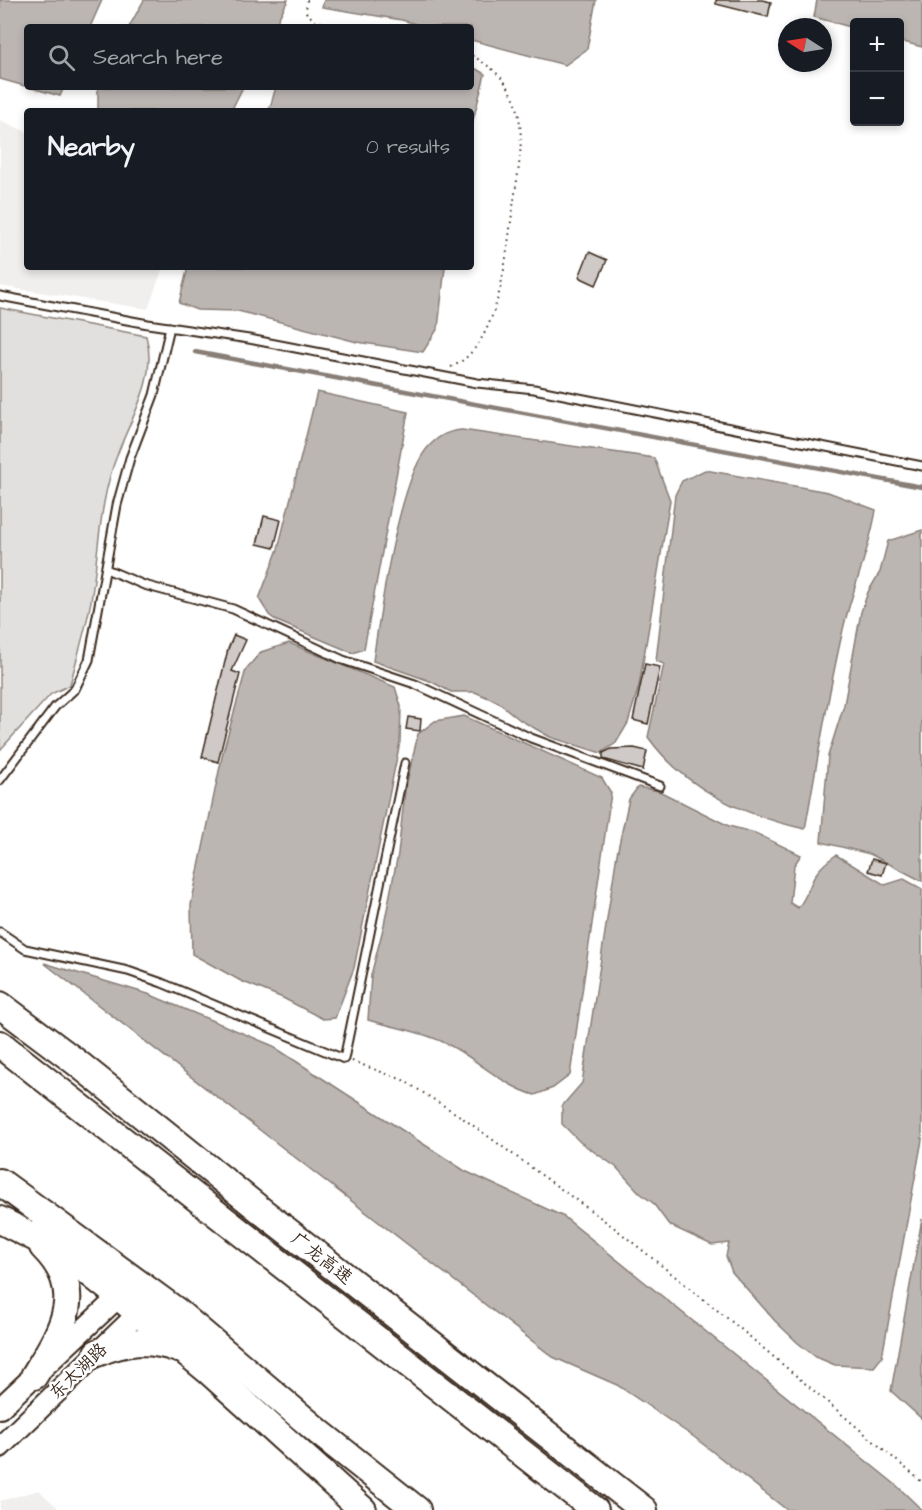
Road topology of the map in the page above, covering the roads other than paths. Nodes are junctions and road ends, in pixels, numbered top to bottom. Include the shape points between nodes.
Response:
1 (0, 296) edge
2 (170, 327) junction
3 (922, 466) edge
4 (106, 569) junction
5 (405, 763) dead end
6 (0, 780) edge
7 (660, 786) dead end
8 (0, 932) edge
9 (0, 1005) edge
10 (0, 1044) edge
11 (0, 1182) edge
12 (0, 1220) edge
13 (28, 1233) junction
14 (137, 1297) junction
15 (186, 1352) junction
16 (97, 1353) junction
17 (34, 1376) junction
18 (0, 1408) edge
19 (0, 1412) edge
20 (5, 1442) edge
21 (363, 1510) edge
22 (417, 1510) edge
23 (595, 1510) edge
24 (644, 1510) edge

1 - 2 lane
2 - 3 lane via 477,383 534,389
2 - 4 lane via 154,395 117,505
4 - 6 lane via 89,660 75,689 55,707
4 - 7 lane via 144,585 232,609 343,660 415,684 542,742
5 - 8 lane via 345,1059 162,983 128,971 25,949
9 - 24 highway, 广龙高速
10 - 23 highway, 广龙高速
11 - 14 highway
12 - 13 highway
13 - 14 highway
13 - 17 highway via 62,1268 68,1290 65,1314
14 - 15 highway
14 - 16 main road, 东太湖路
14 - 17 main road, 东太湖路
14 - 22 highway
15 - 16 highway via 150,1341 119,1344
15 - 21 highway
16 - 20 main road, 东太湖路
17 - 18 main road, 东太湖路
19 - 20 main road via 10,1416 14,1427

